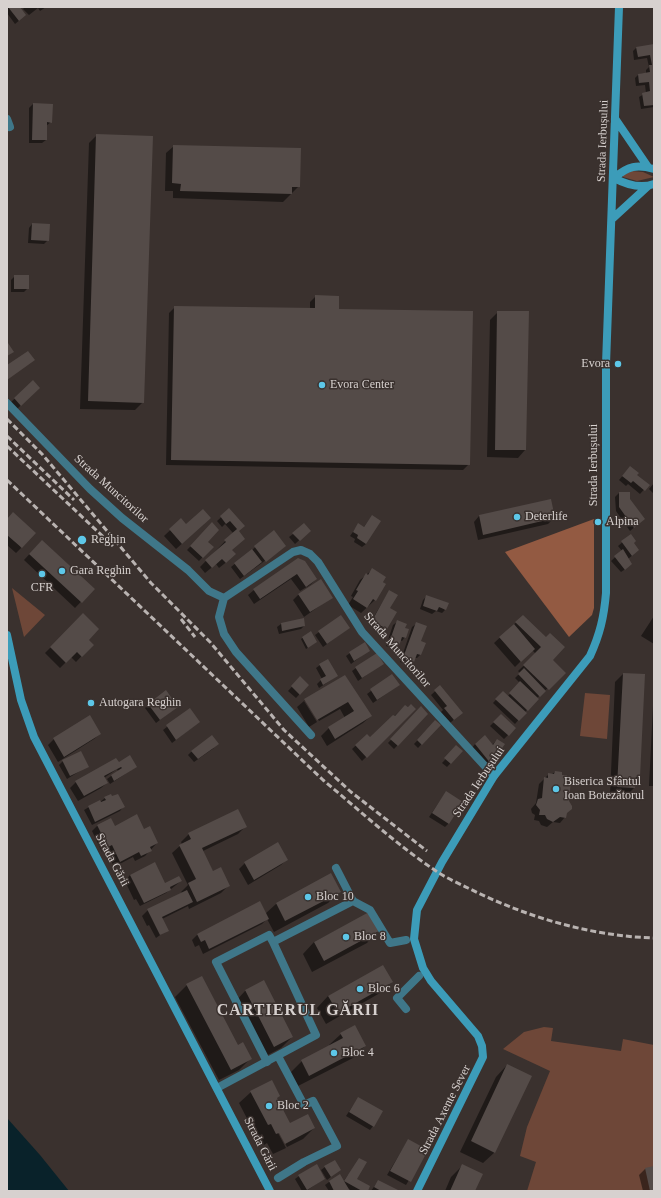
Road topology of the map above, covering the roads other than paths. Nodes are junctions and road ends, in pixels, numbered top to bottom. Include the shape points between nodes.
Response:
1 (619, 7) edge
2 (616, 120) junction
3 (651, 168) edge
4 (614, 178) junction
5 (651, 185) edge
6 (612, 219) junction
7 (7, 403) edge
8 (224, 598) junction
9 (7, 635) edge
10 (311, 735) dead end
11 (494, 776) junction
12 (336, 868) dead end
13 (437, 872) joint
14 (353, 901) junction
15 (406, 940) dead end
16 (273, 942) junction
17 (419, 976) dead end
18 (406, 1009) dead end
19 (278, 1056) junction
20 (267, 1062) junction
21 (217, 1088) junction
22 (278, 1178) dead end
23 (270, 1191) edge
24 (417, 1191) edge

1 - 2 main road, Strada Ierbușului
2 - 3 main road
2 - 4 main road, Strada Ierbușului
3 - 4 main road via 625,168
4 - 5 main road via 634,186
4 - 6 main road, Strada Ierbușului
5 - 6 main road
6 - 11 main road, Strada Ierbușului via 606,372 606,593 603,621 590,656
7 - 8 street, Strada Muncitorilor via 90,489 122,518 188,570 209,591
8 - 10 street via 219,617 224,634 236,652
8 - 11 street, Strada Muncitorilor via 293,552 301,550 310,554 318,562 362,632
9 - 21 main road, Strada Gării via 21,700 34,737
11 - 13 main road, Strada Ierbușului
12 - 14 street
13 - 24 main road, Strada Axente Sever via 417,910 414,922 417,955 431,981 478,1036 484,1057
14 - 15 street via 370,910 390,943
14 - 16 street
16 - 19 street via 316,1035
16 - 20 street via 269,935 216,962
17 - 18 street via 397,998
19 - 20 street
19 - 22 street via 304,1105 313,1101 337,1146
20 - 21 street
21 - 23 main road, Strada Gării

